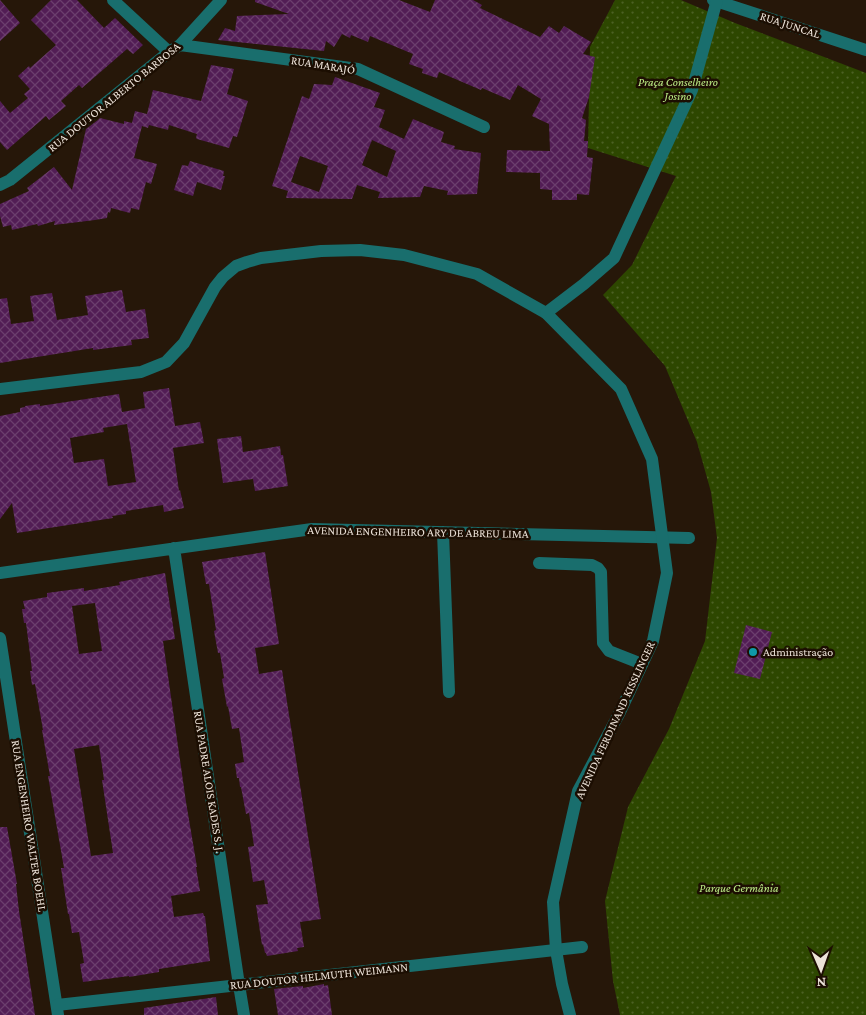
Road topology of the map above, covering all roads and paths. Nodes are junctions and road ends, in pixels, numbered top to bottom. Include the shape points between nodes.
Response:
1 (113, 0) edge
2 (221, 0) edge
3 (716, 1) edge
4 (175, 48) junction
5 (866, 50) edge
6 (484, 127) dead end
7 (0, 185) edge
8 (546, 313) junction
9 (0, 390) edge
10 (442, 532) junction
11 (663, 537) junction
12 (689, 538) dead end
13 (174, 548) junction
14 (539, 563) dead end
15 (0, 572) edge
16 (0, 638) edge
17 (642, 664) junction
18 (449, 692) dead end
19 (582, 948) dead end
20 (556, 950) junction
21 (240, 985) junction
22 (57, 1010) edge
23 (244, 1015) edge
24 (570, 1015) edge

1 - 4 street
2 - 4 street, RUA DOUTOR ALBERTO BARBOSA
3 - 5 street, RUA JUNCAL
3 - 8 street via 692,90 614,258
4 - 6 street, RUA MARAJÓ via 358,69
4 - 7 street, RUA DOUTOR ALBERTO BARBOSA
8 - 9 street, AVENIDA FERDINAND KISSLINGER via 476,274 404,255 350,250 261,258 236,266 224,277 184,343 166,362 141,372
8 - 11 street, AVENIDA FERDINAND KISSLINGER via 621,389 652,459
10 - 11 street, AVENIDA ENGENHEIRO ARY DE ABREU LIMA
10 - 13 street, AVENIDA ENGENHEIRO ARY DE ABREU LIMA via 312,529
10 - 18 street
11 - 12 street, AVENIDA ENGENHEIRO ARY DE ABREU LIMA
11 - 17 street, AVENIDA FERDINAND KISSLINGER via 667,573 653,641
13 - 15 street, AVENIDA ENGENHEIRO ARY DE ABREU LIMA
13 - 21 street, RUA PADRE ALOIS KADES S. J.
14 - 17 street via 598,568 601,572 603,643 609,651
16 - 22 street, RUA ENGENHEIRO WALTER BOEHL
17 - 20 street, AVENIDA FERDINAND KISSLINGER via 578,791 553,902
19 - 20 street, RUA DOUTOR HELMUTH WEIMANN
20 - 21 street, RUA DOUTOR HELMUTH WEIMANN
20 - 24 street, AVENIDA FERDINAND KISSLINGER
21 - 22 street, RUA DOUTOR HELMUTH WEIMANN
21 - 23 street, RUA PADRE ALOIS KADES S. J.

